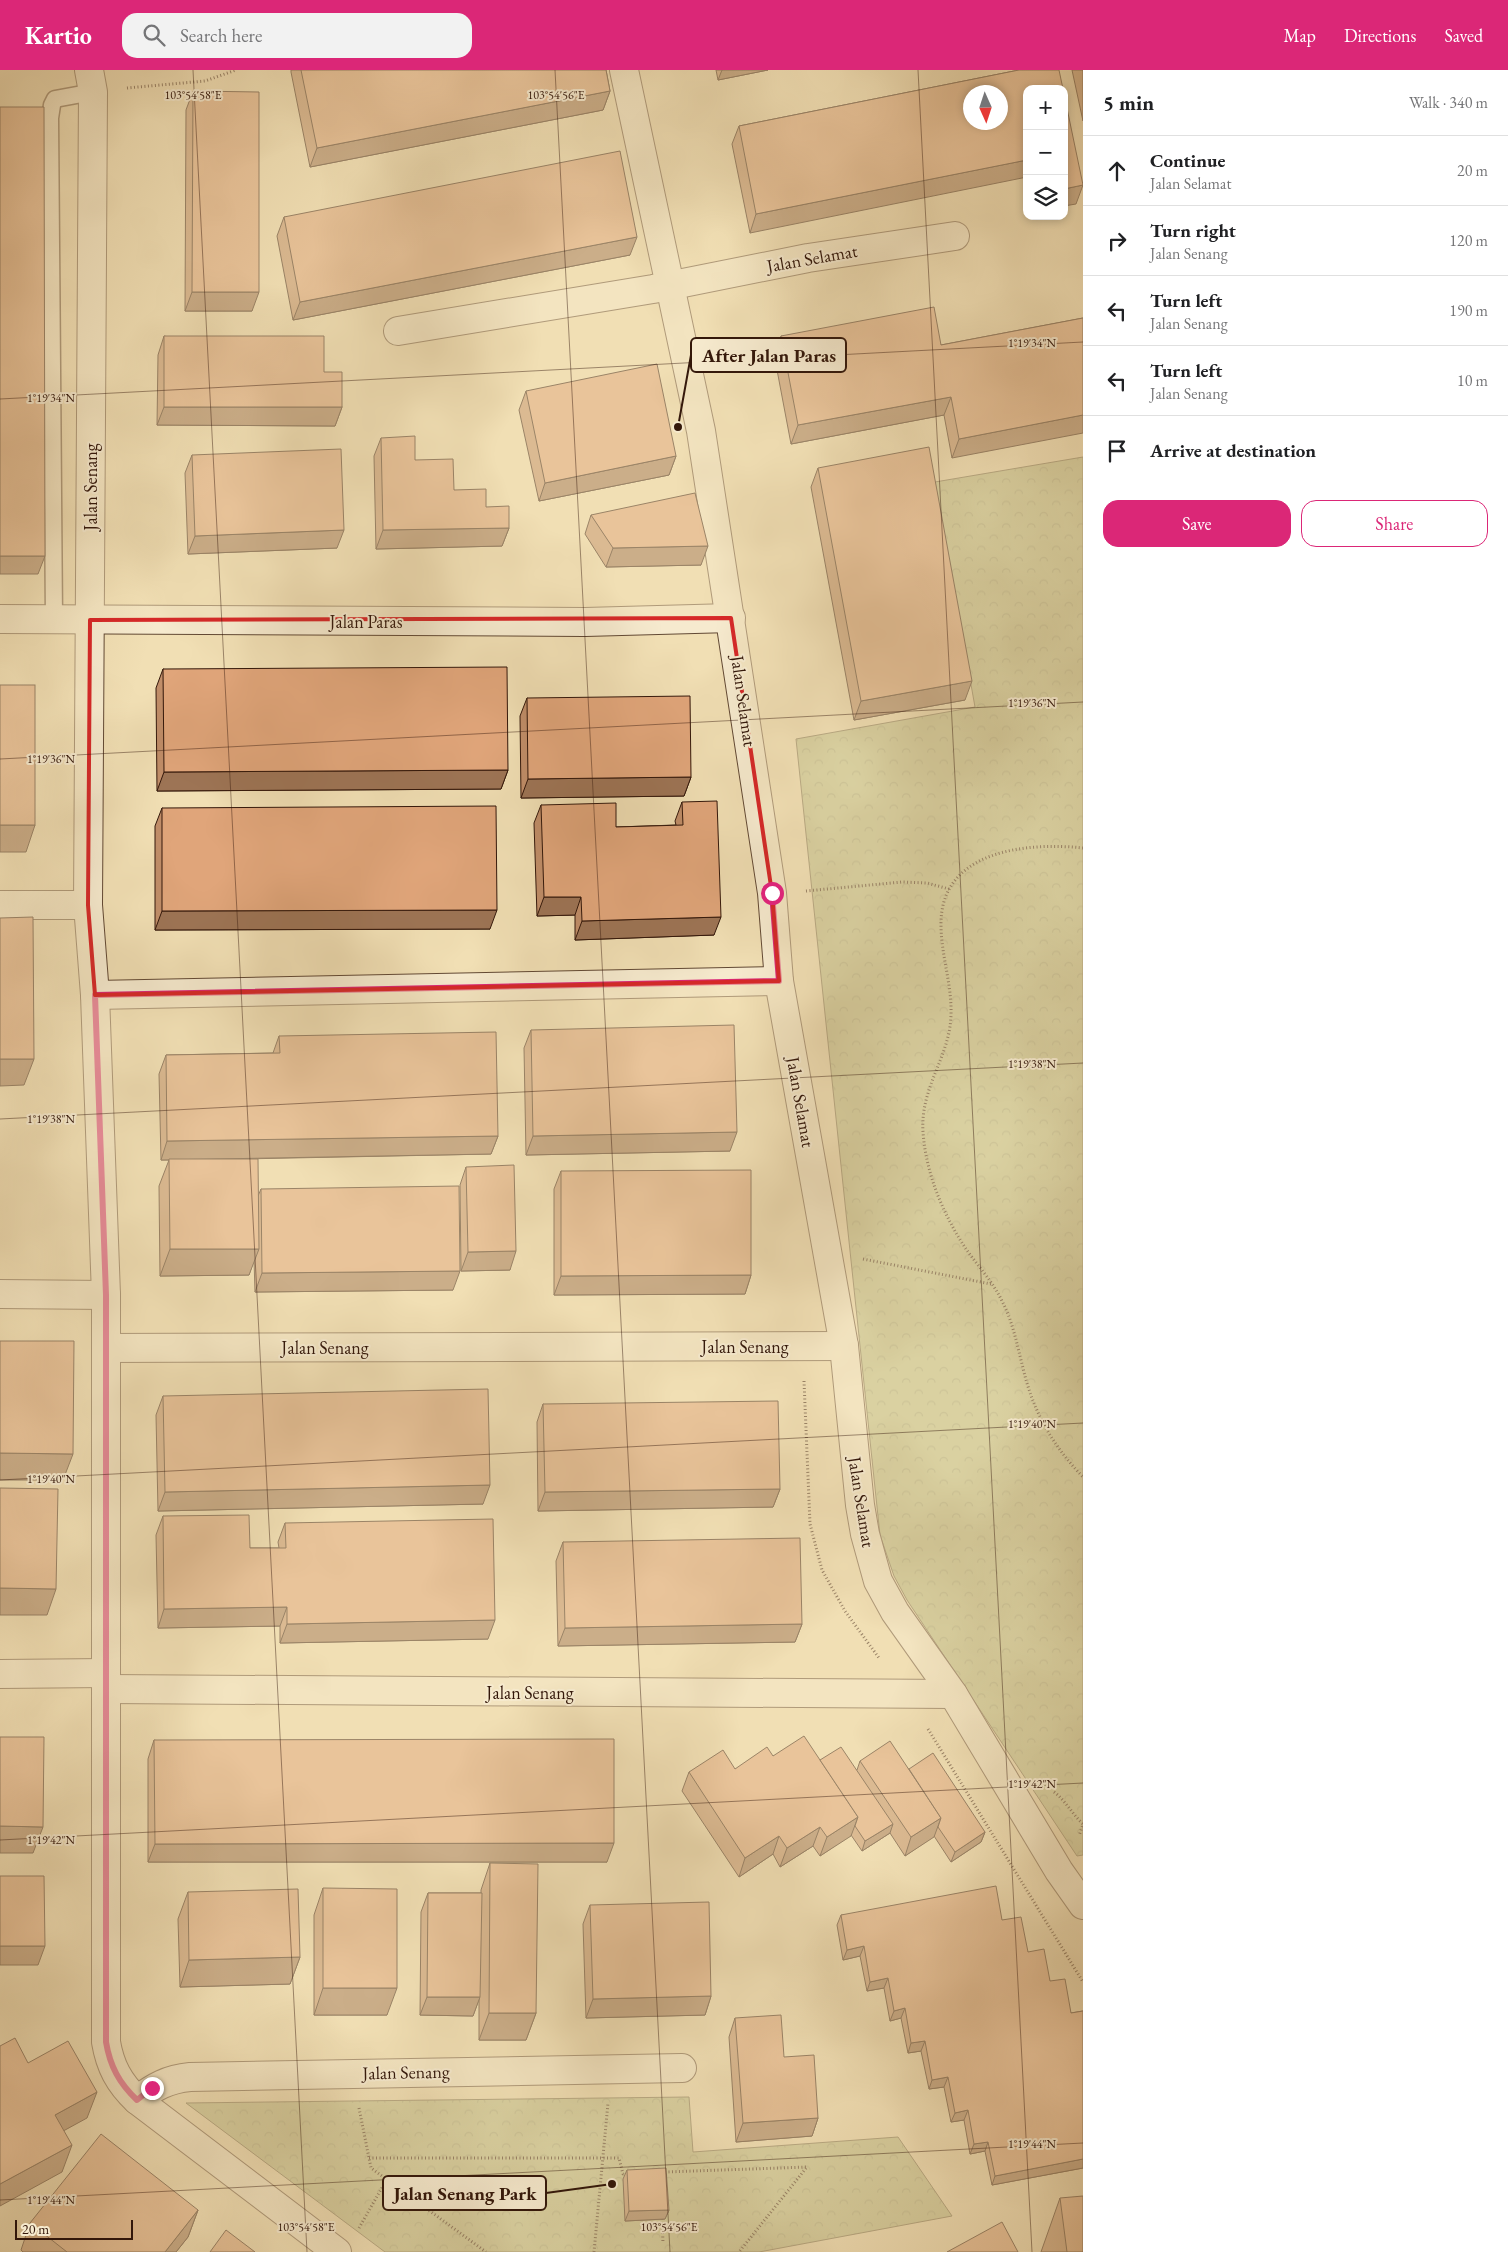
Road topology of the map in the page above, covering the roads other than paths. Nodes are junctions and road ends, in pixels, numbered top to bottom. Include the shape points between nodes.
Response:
1 (624, 70) edge
2 (91, 81) edge
3 (955, 236) dead end
4 (671, 284) junction
5 (398, 330) dead end
6 (0, 618) edge
7 (731, 618) junction
8 (54, 620) junction
9 (90, 620) junction
10 (0, 904) edge
11 (88, 905) junction
12 (779, 981) junction
13 (95, 995) junction
14 (0, 1294) edge
15 (106, 1295) junction
16 (844, 1346) junction
17 (106, 1348) junction
18 (0, 1674) edge
19 (106, 1681) junction
20 (954, 1694) junction
21 (1074, 1861) edge
22 (1083, 1905) edge
23 (682, 2068) dead end
24 (137, 2100) junction
25 (337, 2252) edge

1 - 4 street, Jalan Selamat
2 - 8 lane via 55,100 50,118
2 - 9 street, Jalan Senang
3 - 4 street, Jalan Selamat via 808,258
4 - 5 street, Jalan Selamat
4 - 7 street, Jalan Selamat via 701,431
6 - 8 street, Jalan Paras
7 - 9 street, Jalan Paras via 585,622
7 - 12 street, Jalan Selamat via 772,893
8 - 9 street, Jalan Paras
9 - 11 street, Jalan Senang
10 - 11 street
11 - 13 street, Jalan Senang
12 - 13 street
12 - 16 street, Jalan Selamat
13 - 15 street, Jalan Senang
14 - 15 street
15 - 17 street, Jalan Senang
16 - 17 street, Jalan Senang
16 - 20 street, Jalan Selamat via 860,1505 878,1581 895,1612
17 - 19 street, Jalan Senang
18 - 19 street
19 - 20 street, Jalan Senang
19 - 24 street, Jalan Senang via 106,2042 116,2076
20 - 21 street, Jalan Selamat
21 - 22 street, Jalan Selamat
23 - 24 street, Jalan Senang via 179,2078 161,2084
24 - 25 street, Jalan Senang

